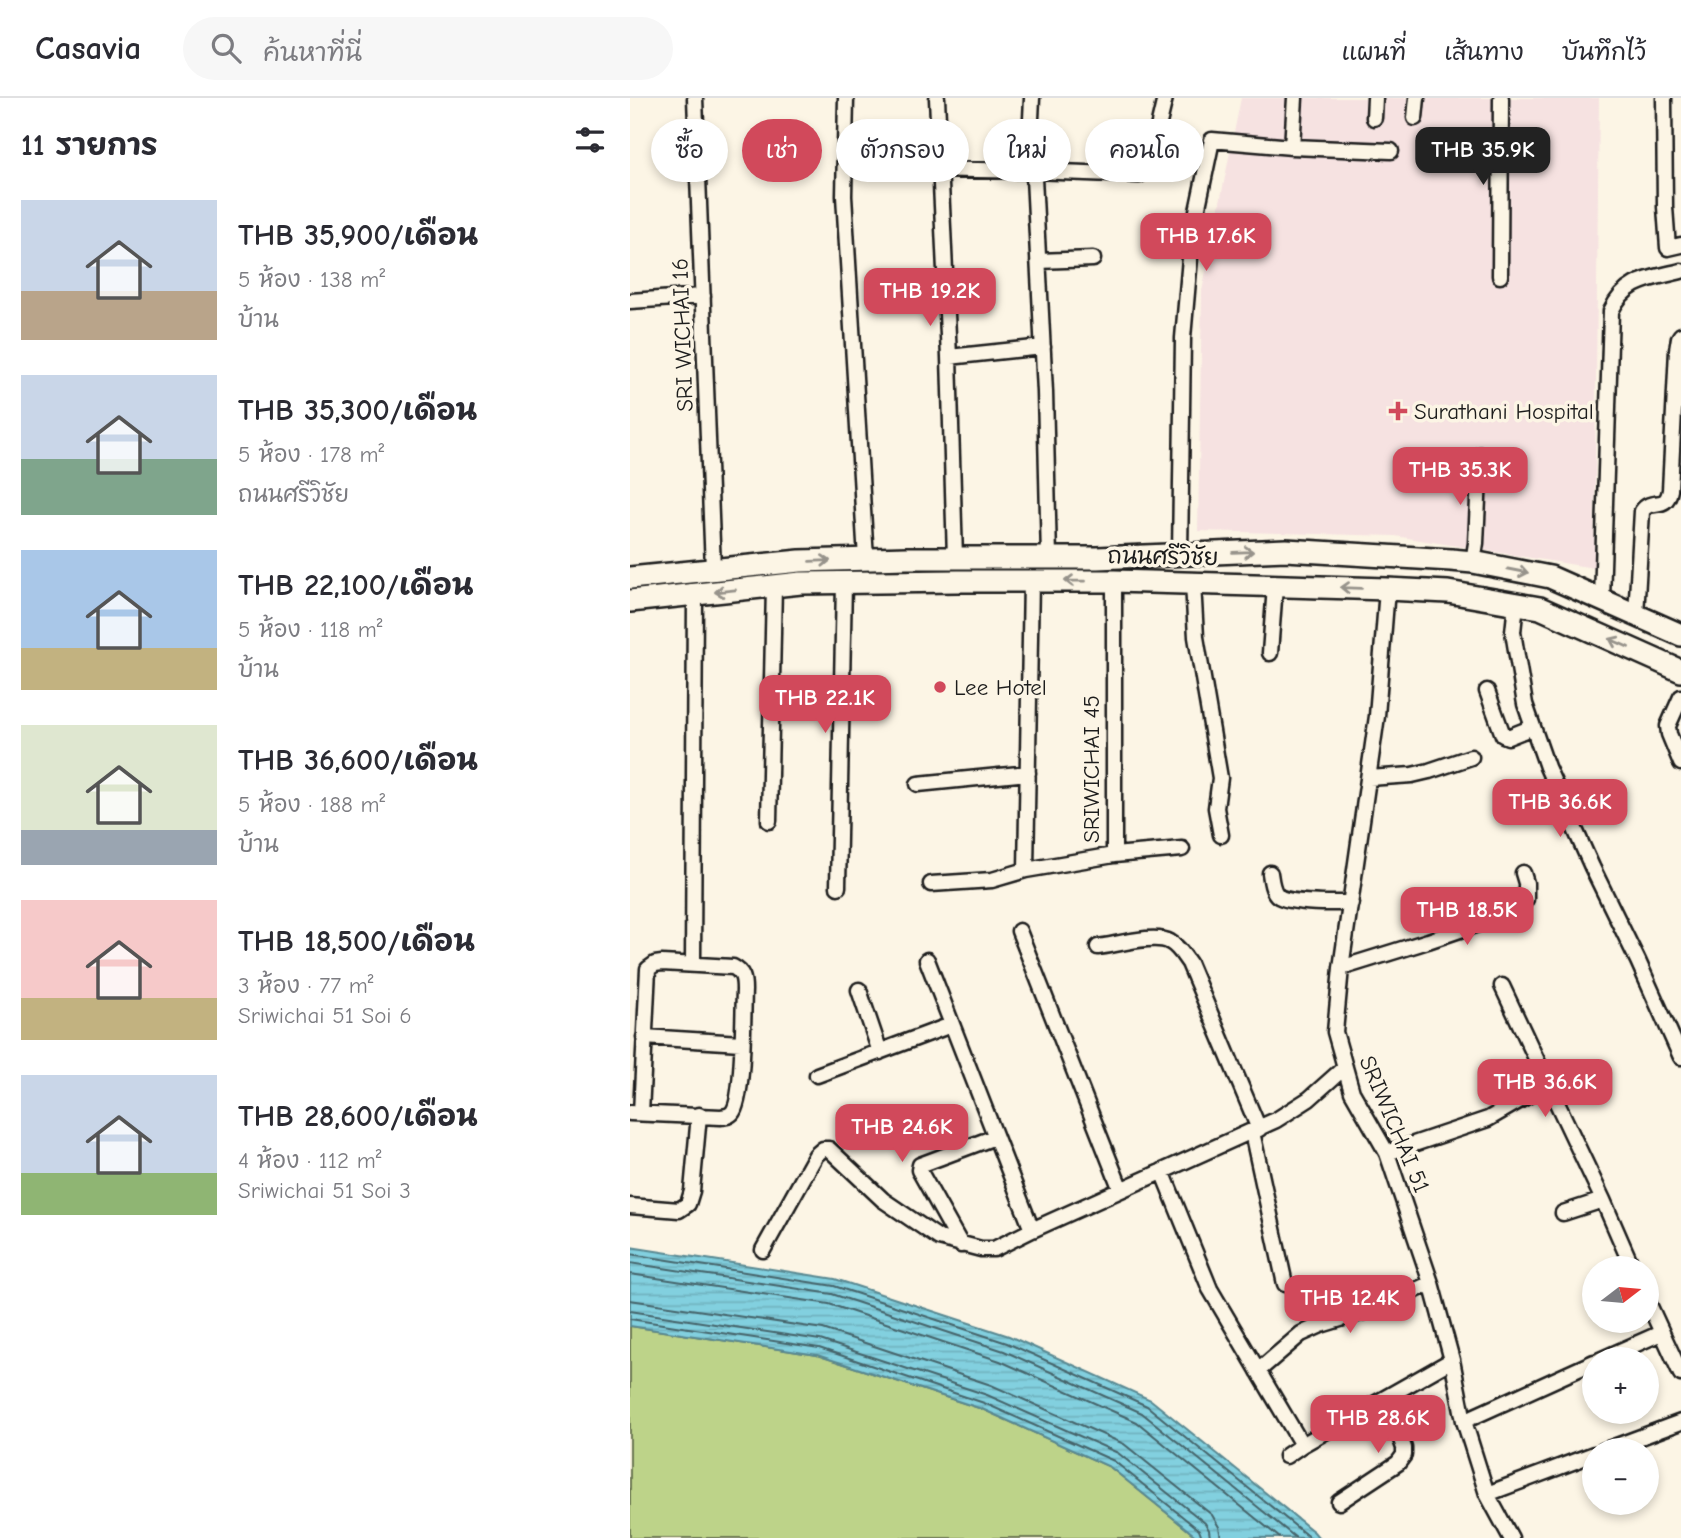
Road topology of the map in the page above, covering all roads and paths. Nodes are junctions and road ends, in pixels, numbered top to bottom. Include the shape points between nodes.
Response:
1 (695, 98) edge
2 (846, 98) edge
3 (937, 98) edge
4 (1032, 98) edge
5 (1165, 98) edge
6 (1295, 98) edge
7 (1374, 98) edge
8 (1417, 98) edge
9 (1501, 98) edge
10 (1664, 98) edge
11 (1374, 118) dead end
12 (1415, 118) dead end
13 (846, 119) edge
14 (938, 119) edge
15 (1031, 119) edge
16 (1292, 147) junction
17 (1391, 151) dead end
18 (1071, 172) edge
19 (844, 182) edge
20 (940, 182) edge
21 (1034, 182) edge
22 (1681, 245) edge
23 (1093, 259) dead end
24 (1038, 261) junction
25 (1681, 271) edge
26 (1500, 276) dead end
27 (703, 296) junction
28 (630, 301) edge
29 (1681, 335) edge
30 (1043, 347) junction
31 (949, 357) junction
32 (1678, 388) edge
33 (1480, 455) dead end
34 (1306, 551) junction
35 (1180, 555) junction
36 (955, 558) junction
37 (1049, 558) junction
38 (866, 559) junction
39 (1473, 562) junction
40 (713, 569) junction
41 (630, 578) edge
42 (1031, 580) junction
43 (1114, 581) junction
44 (844, 583) junction
45 (1193, 583) junction
46 (774, 586) junction
47 (1275, 586) junction
48 (1305, 586) junction
49 (1387, 589) junction
50 (695, 594) junction
51 (1602, 600) junction
52 (630, 601) edge
53 (1516, 604) junction
54 (1636, 615) junction
55 (1681, 635) edge
56 (1270, 653) dead end
57 (1681, 671) edge
58 (1487, 691) dead end
59 (1681, 697) edge
60 (1533, 727) junction
61 (1471, 757) dead end
62 (1681, 763) edge
63 (1028, 773) junction
64 (1369, 778) junction
65 (918, 784) dead end
66 (769, 821) dead end
67 (1221, 835) dead end
68 (1182, 849) dead end
69 (1114, 855) junction
70 (1026, 870) junction
71 (1270, 873) dead end
72 (1523, 873) dead end
73 (931, 884) dead end
74 (838, 887) dead end
75 (1351, 904) junction
76 (1019, 931) dead end
77 (1098, 947) dead end
78 (927, 960) dead end
79 (693, 964) junction
80 (1341, 968) junction
81 (1502, 986) dead end
82 (859, 990) dead end
83 (951, 1025) junction
84 (644, 1037) junction
85 (741, 1042) junction
86 (880, 1052) junction
87 (1681, 1057) edge
88 (1345, 1067) junction
89 (817, 1075) dead end
90 (1548, 1084) junction
91 (635, 1113) edge
92 (699, 1115) junction
93 (1256, 1130) junction
94 (995, 1137) junction
95 (1387, 1153) junction
96 (1162, 1171) junction
97 (1121, 1190) junction
98 (1603, 1199) junction
99 (630, 1206) edge
100 (1563, 1213) dead end
101 (1032, 1230) junction
102 (961, 1245) junction
103 (763, 1250) dead end
104 (1627, 1256) edge
105 (1431, 1283) junction
106 (1285, 1284) dead end
107 (1659, 1328) edge
108 (1661, 1333) junction
109 (1629, 1347) edge
110 (1452, 1360) junction
111 (1582, 1368) edge
112 (1258, 1371) junction
113 (1681, 1374) edge
114 (1385, 1398) junction
115 (1464, 1421) junction
116 (1681, 1422) edge
117 (1638, 1438) edge
118 (1301, 1445) junction
119 (1286, 1456) dead end
120 (1582, 1458) edge
121 (1487, 1494) junction
122 (1339, 1502) dead end
123 (1511, 1538) edge

1 - 27 street, SRI WICHAI 16
2 - 13 street
3 - 14 street
4 - 15 street
5 - 18 street via 1148,170 1139,175
6 - 16 street
7 - 11 street
8 - 12 street
9 - 26 street
10 - 22 street via 1668,248
16 - 17 street
16 - 35 street via 1212,140 1192,236 1183,338
19 - 38 street
20 - 31 street
21 - 24 street
23 - 24 street
24 - 30 street
25 - 51 street via 1629,286 1611,311
27 - 28 street
27 - 40 street, SRI WICHAI 16
29 - 32 street
30 - 31 street
30 - 37 street
31 - 36 street
32 - 54 street via 1668,499 1642,511
33 - 39 street
35 -> 34 main road, ถนนศรีวิชัย
34 - 39 main road, ถนนศรีวิชัย
34 - 48 main road
35 - 37 main road, ถนนศรีวิชัย
36 - 37 main road, ถนนศรีวิชัย
36 - 38 main road, ถนนศรีวิชัย
40 -> 38 main road, ถนนศรีวิชัย
39 -> 51 main road, ถนนศรีวิชัย via 1549,577
40 - 41 main road, ถนนศรีวิชัย
43 -> 42 main road, ถนนศรีวิชัย
42 - 44 main road, ถนนศรีวิชัย
42 - 63 street
43 - 45 main road, ถนนศรีวิชัย
43 - 69 street, SRIWICHAI 45
44 - 46 main road, ถนนศรีวิชัย
44 - 74 street
45 - 47 main road, ถนนศรีวิชัย
45 - 67 street via 1196,637 1220,778 1216,808
46 -> 50 main road, ถนนศรีวิชัย
46 - 66 street
47 - 48 main road, ถนนศรีวิชัย
47 - 56 street
49 -> 48 main road, ถนนศรีวิชัย
49 - 53 main road, ถนนศรีวิชัย via 1448,592
49 - 64 street, SRIWICHAI 51
50 - 52 main road, ถนนศรีวิชัย
50 - 79 street
51 - 54 main road, ถนนศรีวิชัย
57 -> 53 main road, ถนนศรีวิชัย via 1540,608
53 - 60 street via 1513,632
54 - 55 main road, ถนนศรีวิชัย
58 - 60 street via 1503,735
59 - 62 street via 1668,726
60 - 87 street via 1558,792
61 - 64 street via 1420,773
63 - 65 street
63 - 70 street
64 - 75 street, SRIWICHAI 51
68 - 69 street
69 - 70 street, SRIWICHAI 45
70 - 73 street, SRIWICHAI 45 via 992,880
71 - 75 street via 1281,898
72 - 80 street via 1527,899 1507,914
75 - 80 street, SRIWICHAI 51
76 - 97 street
77 - 93 street via 1156,938 1178,948 1189,963
78 - 83 street
79 - 84 street via 662,963 648,969
79 - 85 street via 733,967 741,974
80 - 88 street, SRIWICHAI 51 via 1335,1032
81 - 90 street
82 - 86 street
83 - 86 street
83 - 94 street
84 - 85 street
84 - 91 street
85 - 92 street via 739,1093 733,1112 722,1117
86 - 89 street
88 - 93 street via 1301,1105
88 - 95 street, SRIWICHAI 51 via 1352,1092
90 - 95 street via 1488,1119
90 - 98 street
91 - 92 street
92 - 99 street via 688,1204 679,1210
93 - 96 street
93 - 106 street
94 - 101 street
94 - 102 street via 920,1165
95 - 105 street, SRIWICHAI 51
96 - 97 street
96 - 112 street via 1209,1289
97 - 101 street
98 - 100 street
98 - 104 street
101 - 102 street via 994,1249
102 - 103 street via 939,1238 896,1210 825,1148
105 - 110 street, SRIWICHAI 51
105 - 112 street via 1380,1307 1301,1334
107 - 108 street
108 - 109 street
108 - 113 street
110 - 114 street
110 - 115 street, SRIWICHAI 51
111 - 115 street
112 - 118 street
114 - 118 street
114 - 122 street via 1404,1455
115 - 121 street, SRIWICHAI 51
116 - 117 street
118 - 119 street
120 - 121 street
121 - 123 street, SRIWICHAI 51

